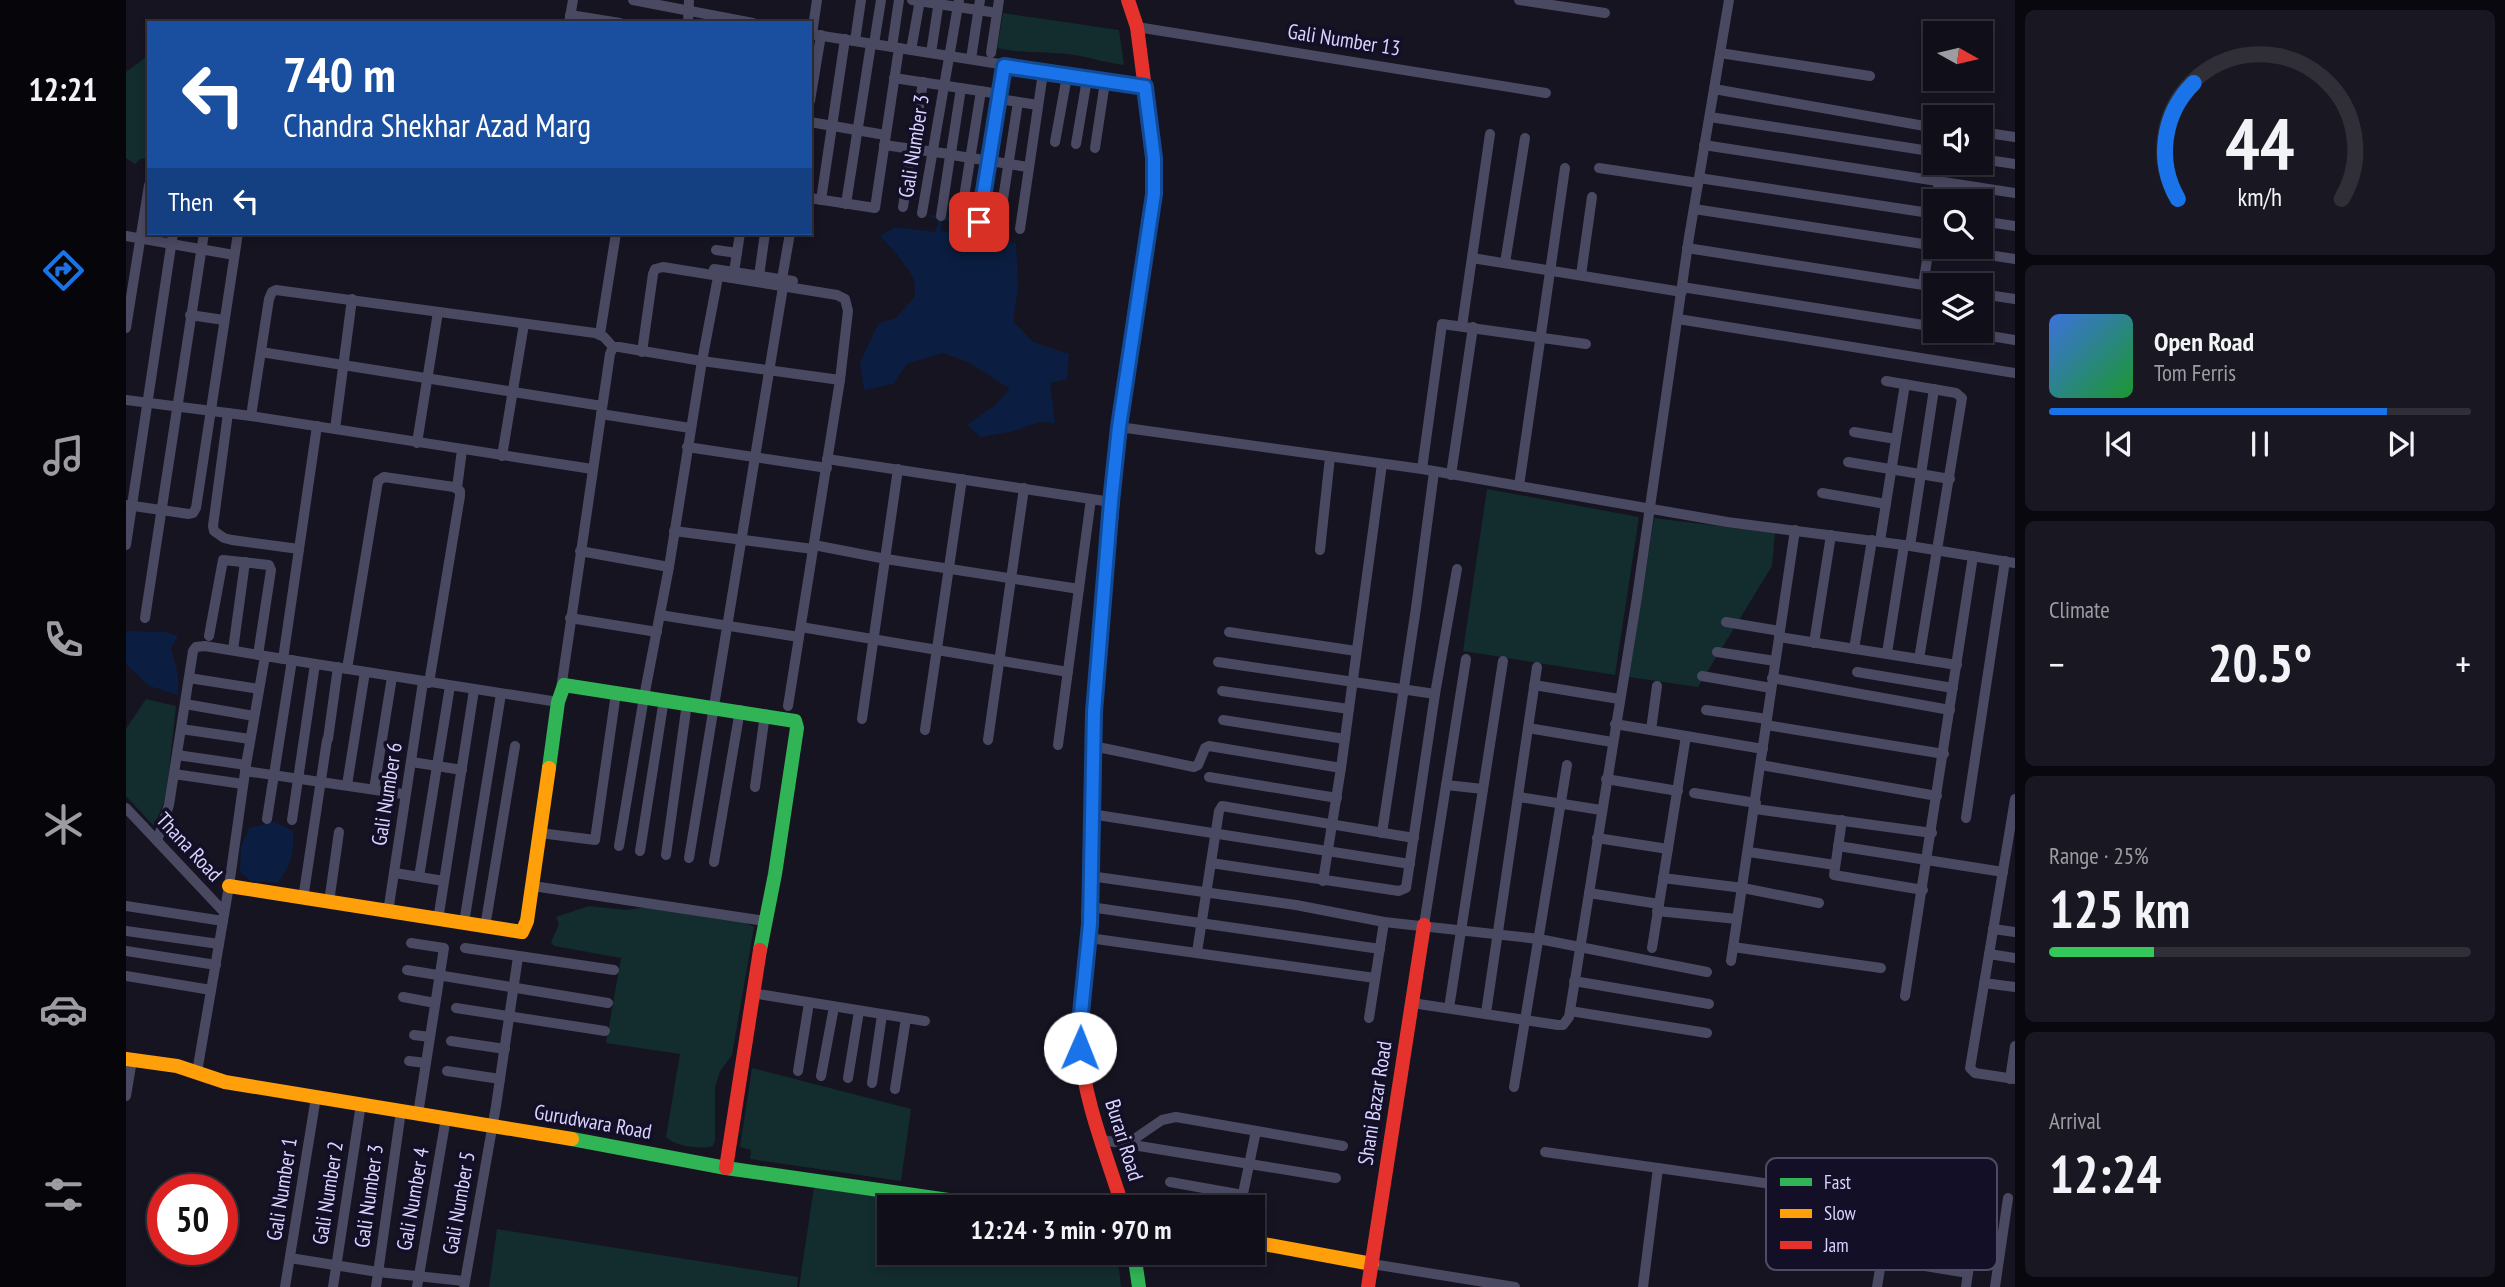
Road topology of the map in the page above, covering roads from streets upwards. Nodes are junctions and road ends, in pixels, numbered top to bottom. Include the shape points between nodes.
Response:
1 (573, 0) edge
2 (633, 0) edge
3 (689, 0) edge
4 (817, 0) edge
5 (861, 0) edge
6 (881, 0) edge
7 (899, 0) edge
8 (917, 0) edge
9 (999, 0) edge
10 (1128, 0) edge
11 (1519, 0) edge
12 (1729, 0) edge
13 (939, 2) edge
14 (958, 4) edge
15 (979, 5) edge
16 (991, 12) dead end
17 (1605, 13) dead end
18 (689, 17) edge
19 (570, 19) edge
20 (595, 21) edge
21 (732, 21) edge
22 (1137, 27) junction
23 (814, 34) edge
24 (850, 40) junction
25 (872, 44) junction
26 (896, 48) junction
27 (911, 50) junction
28 (931, 53) junction
29 (991, 53) dead end
30 (1720, 53) junction
31 (951, 56) junction
32 (971, 59) junction
33 (1004, 66) junction
34 (812, 68) edge
35 (1044, 72) junction
36 (1067, 76) junction
37 (1870, 76) dead end
38 (894, 78) junction
39 (1087, 79) junction
40 (923, 82) junction
41 (1105, 82) junction
42 (943, 86) junction
43 (1145, 87) junction
44 (961, 88) junction
45 (1714, 89) junction
46 (981, 91) junction
47 (1546, 93) dead end
48 (999, 97) junction
49 (1018, 102) junction
50 (1038, 105) junction
51 (1710, 117) junction
52 (812, 122) edge
53 (832, 126) junction
54 (1923, 126) edge
55 (857, 130) junction
56 (1490, 134) dead end
57 (1993, 134) edge
58 (2015, 137) edge
59 (1525, 138) dead end
60 (885, 140) junction
61 (1055, 142) dead end
62 (1076, 144) dead end
63 (1704, 145) junction
64 (1095, 148) dead end
65 (912, 149) junction
66 (1923, 150) edge
67 (932, 152) junction
68 (951, 155) junction
69 (970, 158) junction
70 (989, 161) junction
71 (1993, 161) edge
72 (1008, 164) junction
73 (2015, 164) edge
74 (1028, 167) junction
75 (1564, 168) dead end
76 (1599, 168) dead end
77 (1940, 175) edge
78 (1699, 181) junction
79 (1939, 182) junction
80 (1938, 189) edge
81 (2015, 193) edge
82 (1592, 197) dead end
83 (147, 198) edge
84 (816, 199) edge
85 (846, 204) junction
86 (903, 207) dead end
87 (1923, 208) edge
88 (1694, 209) junction
89 (922, 213) dead end
90 (941, 216) dead end
91 (961, 216) dead end
92 (979, 222) dead end
93 (1993, 223) edge
94 (999, 225) dead end
95 (2015, 226) edge
96 (1020, 229) dead end
97 (173, 235) edge
98 (204, 235) edge
99 (238, 235) edge
100 (616, 235) edge
101 (740, 235) edge
102 (765, 235) edge
103 (790, 235) edge
104 (126, 236) edge
105 (141, 239) junction
106 (171, 244) junction
107 (1923, 244) edge
108 (201, 248) junction
109 (1688, 248) junction
110 (716, 250) dead end
111 (737, 253) junction
112 (234, 255) junction
113 (1993, 255) edge
114 (1472, 258) junction
115 (2015, 259) edge
116 (1506, 263) junction
117 (1550, 270) junction
118 (734, 272) junction
119 (716, 273) junction
120 (1581, 275) junction
121 (759, 276) junction
122 (786, 282) junction
123 (1923, 285) edge
124 (1682, 290) junction
125 (1993, 296) edge
126 (352, 299) junction
127 (2015, 299) edge
128 (438, 312) junction
129 (190, 315) junction
130 (1678, 319) junction
131 (224, 320) junction
132 (524, 324) junction
133 (1923, 325) edge
134 (1462, 326) junction
135 (1474, 327) junction
136 (126, 328) edge
137 (600, 334) junction
138 (1993, 336) edge
139 (1540, 338) junction
140 (2015, 340) edge
141 (1586, 344) dead end
142 (613, 347) junction
143 (261, 352) junction
144 (642, 352) junction
145 (702, 361) junction
146 (344, 365) junction
147 (768, 370) junction
148 (2015, 373) edge
149 (427, 378) junction
150 (840, 380) junction
151 (1885, 381) dead end
152 (1905, 384) junction
153 (1934, 389) junction
154 (513, 393) junction
155 (126, 400) edge
156 (147, 403) junction
157 (176, 407) junction
158 (601, 410) junction
159 (210, 411) junction
160 (228, 414) junction
161 (251, 416) junction
162 (317, 426) junction
163 (1119, 427) junction
164 (690, 428) junction
165 (335, 429) junction
166 (1854, 432) dead end
167 (1896, 439) junction
168 (417, 443) junction
169 (687, 447) junction
170 (462, 450) junction
171 (502, 456) junction
172 (754, 456) junction
173 (1330, 457) junction
174 (1849, 461) dead end
175 (827, 463) junction
176 (1382, 464) junction
177 (592, 469) junction
178 (898, 469) junction
179 (1422, 469) junction
180 (1891, 469) junction
181 (1434, 472) junction
182 (1921, 474) junction
183 (1451, 475) junction
184 (962, 479) junction
185 (1950, 479) junction
186 (1519, 486) junction
187 (457, 488) junction
188 (1024, 488) junction
189 (1822, 494) dead end
190 (1091, 499) junction
191 (1111, 502) junction
192 (1886, 504) junction
193 (129, 505) edge
194 (1650, 508) junction
195 (161, 510) junction
196 (1795, 530) junction
197 (674, 531) junction
198 (1831, 535) junction
199 (741, 539) junction
200 (1876, 541) junction
201 (126, 545) edge
202 (1907, 545) junction
203 (813, 547) junction
204 (299, 549) junction
205 (1320, 550) dead end
206 (580, 551) junction
207 (1938, 551) junction
208 (1973, 556) junction
209 (886, 559) junction
210 (245, 562) junction
211 (2010, 562) edge
212 (669, 566) junction
213 (949, 568) junction
214 (1457, 569) dead end
215 (1012, 578) junction
216 (1079, 589) junction
217 (660, 614) junction
218 (145, 618) dead end
219 (570, 618) junction
220 (1726, 622) dead end
221 (728, 624) junction
222 (657, 632) junction
223 (800, 632) junction
224 (1229, 632) dead end
225 (1779, 634) junction
226 (209, 636) dead end
227 (873, 641) junction
228 (1814, 643) junction
229 (1854, 649) junction
230 (233, 650) junction
231 (1356, 651) junction
232 (937, 652) junction
233 (1717, 652) dead end
234 (1887, 653) junction
235 (261, 655) junction
236 (288, 659) junction
237 (1465, 659) dead end
238 (1919, 659) junction
239 (1000, 661) junction
240 (1503, 661) dead end
241 (1775, 661) junction
242 (1218, 662) dead end
243 (315, 664) junction
244 (1957, 665) junction
245 (1537, 667) dead end
246 (343, 668) junction
247 (365, 672) junction
248 (1068, 672) junction
249 (1857, 672) dead end
250 (1702, 676) dead end
251 (393, 677) junction
252 (189, 678) junction
253 (1352, 681) junction
254 (426, 683) junction
255 (1771, 683) junction
256 (1534, 685) junction
257 (450, 686) junction
258 (1657, 687) dead end
259 (1953, 688) junction
260 (259, 689) junction
261 (474, 690) junction
262 (1403, 690) junction
263 (1222, 691) dead end
264 (616, 693) junction
265 (501, 694) junction
266 (1435, 694) junction
267 (559, 696) junction
268 (644, 696) junction
269 (664, 699) junction
270 (1619, 699) junction
271 (687, 703) junction
272 (185, 704) junction
273 (714, 706) junction
274 (788, 706) dead end
275 (1349, 709) junction
276 (740, 710) junction
277 (1706, 710) dead end
278 (1950, 710) junction
279 (765, 714) junction
280 (254, 716) junction
281 (862, 719) dead end
282 (1223, 720) dead end
283 (1766, 722) junction
284 (1615, 724) junction
285 (1528, 728) junction
286 (181, 729) junction
287 (925, 730) dead end
288 (1651, 730) junction
289 (1686, 736) junction
290 (250, 739) junction
291 (1345, 739) junction
292 (988, 740) dead end
293 (1612, 742) junction
294 (1058, 745) dead end
295 (515, 746) dead end
296 (1093, 746) junction
297 (1763, 749) junction
298 (1944, 754) junction
299 (177, 755) junction
300 (412, 762) junction
301 (1567, 765) dead end
302 (1761, 765) junction
303 (438, 766) junction
304 (245, 768) junction
305 (1341, 768) junction
306 (462, 770) junction
307 (174, 774) junction
308 (273, 775) junction
309 (1209, 777) dead end
310 (298, 778) junction
311 (1606, 779) junction
312 (321, 781) junction
313 (243, 784) junction
314 (347, 785) junction
315 (1446, 785) junction
316 (755, 787) dead end
317 (374, 789) junction
318 (1483, 789) junction
319 (1678, 791) junction
320 (1694, 793) dead end
321 (403, 794) dead end
322 (1937, 796) junction
323 (1519, 797) junction
324 (1337, 798) junction
325 (2015, 799) edge
326 (1560, 804) junction
327 (1756, 806) junction
328 (126, 808) edge
329 (1601, 810) junction
330 (1091, 814) junction
331 (1966, 818) dead end
332 (267, 819) dead end
333 (292, 820) dead end
334 (1842, 820) junction
335 (1333, 824) junction
336 (339, 832) dead end
337 (540, 833) junction
338 (1382, 833) junction
339 (1931, 833) junction
340 (1215, 834) junction
341 (1414, 838) junction
342 (1597, 838) junction
343 (157, 841) junction
344 (1838, 845) junction
345 (619, 846) dead end
346 (1668, 849) junction
347 (640, 850) dead end
348 (1328, 852) junction
349 (1749, 852) junction
350 (666, 855) dead end
351 (689, 858) dead end
352 (1927, 859) junction
353 (714, 862) dead end
354 (1210, 863) junction
355 (1410, 864) junction
356 (1835, 865) junction
357 (2003, 872) junction
358 (395, 873) junction
359 (1090, 876) junction
360 (419, 877) junction
361 (1663, 878) junction
362 (444, 881) junction
363 (1323, 881) junction
364 (229, 886) junction
365 (533, 886) junction
366 (1743, 888) junction
367 (1923, 890) junction
368 (1206, 891) junction
369 (1588, 892) junction
370 (303, 899) junction
371 (329, 902) junction
372 (1819, 903) dead end
373 (126, 906) edge
374 (1090, 907) junction
375 (1658, 908) junction
376 (388, 912) junction
377 (224, 916) junction
378 (1737, 919) junction
379 (438, 920) junction
380 (765, 921) junction
381 (1384, 922) junction
382 (464, 923) junction
383 (1201, 923) junction
384 (1424, 925) junction
385 (485, 927) junction
386 (1460, 929) junction
387 (1993, 929) junction
388 (126, 931) edge
389 (2015, 932) edge
390 (1498, 934) junction
391 (1089, 938) junction
392 (1539, 939) junction
393 (411, 943) dead end
394 (219, 944) junction
395 (1733, 947) junction
396 (465, 948) dead end
397 (1380, 948) junction
398 (1580, 948) junction
399 (1652, 948) dead end
400 (126, 951) edge
401 (1197, 952) junction
402 (1989, 954) junction
403 (518, 957) junction
404 (2015, 958) edge
405 (1731, 961) dead end
406 (216, 965) junction
407 (1881, 968) dead end
408 (407, 970) dead end
409 (614, 970) dead end
410 (1707, 972) dead end
411 (440, 975) junction
412 (126, 976) edge
413 (1376, 978) junction
414 (1574, 981) junction
415 (1984, 983) junction
416 (514, 986) junction
417 (2015, 988) edge
418 (211, 990) junction
419 (751, 993) junction
420 (1905, 996) dead end
421 (402, 997) dead end
422 (435, 1003) junction
423 (608, 1003) dead end
424 (809, 1003) junction
425 (1412, 1003) junction
426 (1709, 1003) dead end
427 (834, 1007) junction
428 (456, 1008) dead end
429 (1449, 1008) junction
430 (1570, 1011) junction
431 (859, 1012) junction
432 (1486, 1013) junction
433 (882, 1015) junction
434 (509, 1017) junction
435 (906, 1018) junction
436 (1370, 1018) dead end
437 (1526, 1020) junction
438 (925, 1021) dead end
439 (605, 1031) dead end
440 (1707, 1034) dead end
441 (414, 1035) dead end
442 (430, 1037) junction
443 (451, 1041) dead end
444 (2015, 1046) edge
445 (505, 1049) junction
446 (129, 1060) edge
447 (409, 1060) dead end
448 (426, 1063) junction
449 (447, 1071) dead end
450 (798, 1071) dead end
451 (197, 1072) junction
452 (821, 1076) dead end
453 (848, 1078) dead end
454 (500, 1079) junction
455 (2012, 1079) edge
456 (872, 1083) dead end
457 (1514, 1087) dead end
458 (895, 1088) dead end
459 (126, 1096) edge
460 (316, 1097) junction
461 (361, 1104) junction
462 (401, 1111) junction
463 (418, 1114) junction
464 (446, 1118) junction
465 (492, 1126) junction
466 (1256, 1131) junction
467 (1102, 1140) junction
468 (1127, 1144) junction
469 (1343, 1146) dead end
470 (1545, 1152) dead end
471 (1250, 1164) junction
472 (726, 1168) junction
473 (1658, 1168) junction
474 (1336, 1178) dead end
475 (1170, 1182) dead end
476 (1766, 1184) edge
477 (914, 1195) edge
478 (1119, 1195) edge
479 (1243, 1195) joint
480 (2008, 1198) dead end
481 (1265, 1244) edge
482 (290, 1258) junction
483 (1372, 1264) junction
484 (336, 1265) junction
485 (1136, 1265) edge
486 (1949, 1270) edge
487 (1968, 1270) edge
488 (377, 1272) junction
489 (1968, 1273) junction
490 (418, 1282) edge
491 (464, 1284) edge
492 (285, 1287) edge
493 (333, 1287) edge
494 (376, 1287) edge
495 (1139, 1287) edge
496 (1368, 1287) edge
497 (1515, 1287) edge
498 (1643, 1287) edge
499 (1965, 1287) edge
500 (1995, 1287) edge

1 - 19 street
2 - 18 street
3 - 18 street
4 - 23 street
5 - 24 street
6 - 25 street
7 - 26 street
8 - 13 street
8 - 27 street
9 - 29 street
10 - 22 street, Burari Road
11 - 17 street
12 - 30 street
13 - 14 street
13 - 28 street
14 - 15 street
14 - 31 street, Gali Number 3
15 - 16 street
15 - 32 street
18 - 21 street
19 - 20 street
22 - 43 street, Burari Road
22 - 47 street, Gali Number 13
23 - 24 street
23 - 34 street
24 - 25 street
24 - 53 street
25 - 26 street
25 - 55 street
26 - 27 street
26 - 38 street
27 - 28 street
28 - 31 street
30 - 37 street
30 - 45 street
31 - 32 street
31 - 42 street, Gali Number 3
32 - 33 street
33 - 35 street
33 - 48 street
35 - 36 street
35 - 50 street
36 - 39 street
36 - 61 street
38 - 40 street
38 - 60 street
39 - 41 street
39 - 62 street
40 - 42 street
40 - 65 street
41 - 43 street
41 - 64 street
42 - 44 street
42 - 67 street, Gali Number 3
43 - 163 street, Burari Road via 1154,194
44 - 46 street
44 - 68 street
45 - 51 street
45 - 54 street
46 - 48 street
46 - 69 street
48 - 49 street
48 - 70 street
49 - 50 street
49 - 72 street
50 - 74 street
51 - 63 street
51 - 66 street
52 - 53 street
53 - 55 street
53 - 84 street
55 - 60 street
55 - 85 street
56 - 114 street
57 - 58 street
59 - 116 street
60 - 65 street
60 - 85 street via 875,208
63 - 78 street
63 - 79 street
65 - 67 street
65 - 86 street
67 - 68 street
67 - 89 street, Gali Number 3
68 - 69 street
68 - 90 street
69 - 70 street
69 - 91 street
70 - 72 street
70 - 92 street
71 - 73 street
72 - 74 street
72 - 94 street
74 - 96 street
75 - 117 street
76 - 78 street
77 - 79 street
78 - 87 street
78 - 88 street
79 - 80 street
79 - 81 street
82 - 120 street
83 - 105 street
84 - 85 street
88 - 107 street
88 - 109 street
93 - 95 street
97 - 106 street
98 - 108 street
99 - 112 street
100 - 137 street
101 - 111 street
102 - 121 street
103 - 122 street
104 - 105 street
105 - 106 street
105 - 136 street
106 - 108 street
106 - 156 street
108 - 112 street
108 - 129 street
109 - 123 street
109 - 124 street
110 - 111 street
111 - 118 street
112 - 131 street
113 - 115 street
114 - 116 street
114 - 134 street
116 - 117 street
117 - 120 street
117 - 139 street
118 - 119 street
118 - 121 street
119 - 122 street
119 - 144 street via 655,269
119 - 145 street
120 - 124 street
121 - 122 street
122 - 147 street
122 - 150 street via 845,299 848,311
124 - 130 street
124 - 133 street
125 - 127 street
126 - 128 street
126 - 143 street via 283,289 272,292
126 - 146 street
128 - 132 street
128 - 149 street
129 - 131 street
129 - 157 street
130 - 148 street
130 - 194 street
131 - 159 street
132 - 137 street
132 - 154 street
134 - 135 street
134 - 179 street via 1441,326
135 - 139 street
135 - 183 street
137 - 142 street
138 - 140 street
139 - 141 street
139 - 186 street
142 - 144 street
142 - 158 street
143 - 146 street
143 - 161 street
144 - 145 street
145 - 147 street
145 - 164 street
146 - 149 street
146 - 165 street
147 - 150 street
147 - 172 street
149 - 154 street
149 - 168 street
150 - 175 street
151 - 152 street
152 - 153 street
152 - 167 street
153 - 182 street
153 - 185 street via 1962,398
154 - 158 street
154 - 171 street
155 - 156 street
156 - 157 street
156 - 193 street
157 - 159 street
157 - 195 street
158 - 164 street
158 - 177 street
159 - 160 street
159 - 195 street via 194,513
160 - 161 street
160 - 204 street via 215,531 232,540
161 - 162 street
162 - 165 street
162 - 204 street
163 - 173 street
163 - 191 street, Burari Road
164 - 169 street
165 - 168 street
166 - 167 street
167 - 180 street
168 - 170 street
169 - 172 street
169 - 197 street
170 - 171 street
170 - 187 street, Gali Number 6
171 - 177 street
172 - 175 street
172 - 199 street
173 - 176 street
173 - 205 street
174 - 180 street
175 - 178 street
175 - 203 street
176 - 179 street
176 - 231 street
177 - 206 street
178 - 184 street
178 - 209 street
179 - 181 street
180 - 182 street
180 - 192 street
181 - 183 street
181 - 262 street
182 - 185 street
182 - 202 street
183 - 186 street
184 - 188 street
184 - 213 street
185 - 207 street
186 - 194 street
187 - 246 street via 384,477 379,481
187 - 254 street, Gali Number 6 via 460,496
188 - 190 street
188 - 215 street
189 - 192 street
190 - 191 street
190 - 216 street
191 - 296 street, Burari Road
192 - 200 street
193 - 195 street
193 - 201 street
194 - 196 street
194 - 270 street
195 - 218 street
196 - 198 street
196 - 225 street
197 - 199 street
197 - 212 street
198 - 200 street
198 - 228 street
199 - 203 street
199 - 221 street
200 - 202 street
200 - 229 street
202 - 207 street
202 - 234 street
203 - 209 street
203 - 223 street
204 - 236 street
206 - 212 street
206 - 219 street
207 - 208 street
207 - 238 street
208 - 211 street
208 - 244 street
209 - 213 street
209 - 227 street
210 - 226 street via 222,562
210 - 230 street
210 - 235 street via 269,565 271,570
211 - 331 street
212 - 217 street
213 - 215 street
213 - 232 street
214 - 266 street
215 - 216 street
215 - 239 street
216 - 248 street
217 - 221 street
217 - 222 street
219 - 222 street
219 - 267 street
220 - 225 street
221 - 223 street
221 - 273 street
222 - 268 street
223 - 227 street
223 - 274 street
224 - 231 street
225 - 228 street
225 - 241 street
227 - 232 street
227 - 281 street
228 - 229 street
229 - 234 street
230 - 235 street
230 - 252 street via 196,647
231 - 253 street
232 - 239 street
232 - 287 street
233 - 241 street
234 - 238 street
235 - 236 street
235 - 260 street
236 - 243 street
236 - 308 street
237 - 315 street
238 - 244 street
239 - 248 street
239 - 292 street
240 - 318 street
241 - 255 street
242 - 253 street
243 - 246 street
243 - 310 street
244 - 259 street
245 - 256 street
246 - 247 street
246 - 312 street
247 - 251 street
247 - 314 street
248 - 294 street
249 - 259 street
250 - 255 street
251 - 254 street
251 - 317 street
252 - 260 street
252 - 272 street
253 - 262 street
253 - 275 street
254 - 257 street
254 - 300 street, Gali Number 6
255 - 278 street
255 - 283 street
256 - 270 street
256 - 285 street
257 - 261 street
257 - 303 street
258 - 288 street
259 - 278 street
260 - 280 street
261 - 265 street
261 - 306 street
262 - 266 street
262 - 338 street
263 - 275 street
264 - 267 street via 564,685
264 - 268 street
264 - 337 street via 595,840
265 - 267 street
265 - 382 street
266 - 341 street
267 - 337 street
268 - 269 street
268 - 345 street
269 - 271 street
269 - 347 street
270 - 284 street
271 - 273 street
271 - 350 street
272 - 280 street
272 - 286 street
273 - 276 street
273 - 351 street
275 - 291 street
276 - 279 street
276 - 353 street
277 - 283 street
278 - 298 street
279 - 316 street
279 - 380 street via 795,721 797,729
280 - 290 street
282 - 291 street
283 - 297 street
283 - 298 street
284 - 288 street
284 - 293 street
285 - 293 street
285 - 323 street
286 - 290 street
286 - 299 street
288 - 289 street
289 - 297 street
289 - 319 street
290 - 304 street
291 - 305 street
293 - 311 street
295 - 385 street
296 - 305 street via 1194,766 1209,746
296 - 330 street, Burari Road
297 - 302 street
298 - 322 street
299 - 304 street
299 - 307 street
300 - 303 street
300 - 358 street, Gali Number 6
301 - 326 street
302 - 322 street
302 - 327 street
303 - 306 street
303 - 360 street
304 - 308 street
304 - 313 street
305 - 324 street
306 - 362 street
307 - 313 street
307 - 343 street via 166,820
308 - 310 street
308 - 332 street
309 - 324 street
310 - 312 street
310 - 333 street
311 - 319 street
311 - 329 street
312 - 314 street
312 - 370 street
313 - 364 street
314 - 317 street
315 - 318 street
315 - 384 street
317 - 321 street
318 - 386 street
319 - 346 street
320 - 327 street
322 - 339 street
323 - 326 street
323 - 390 street
324 - 335 street
325 - 357 street
326 - 329 street
326 - 392 street
327 - 334 street
327 - 349 street
328 - 343 street, Thana Road
329 - 342 street
330 - 340 street
330 - 359 street, Burari Road
334 - 339 street
334 - 344 street
335 - 338 street
335 - 340 street via 1222,806
335 - 348 street
336 - 371 street
337 - 365 street
338 - 341 street
339 - 352 street
340 - 348 street
340 - 354 street
341 - 355 street
342 - 346 street
342 - 369 street
343 - 377 street, Thana Road
344 - 352 street
344 - 356 street
346 - 361 street
348 - 355 street
348 - 363 street
349 - 356 street
349 - 366 street
352 - 357 street
352 - 367 street
354 - 363 street
354 - 368 street
355 - 363 street via 1403,891
356 - 367 street via 1836,877
357 - 387 street
358 - 360 street
358 - 376 street, Gali Number 6
359 - 368 street
359 - 374 street, Burari Road
360 - 362 street
361 - 366 street
361 - 375 street
362 - 379 street
364 - 370 street
364 - 377 street
365 - 380 street
365 - 385 street via 522,932
366 - 372 street
366 - 378 street
367 - 420 street
368 - 381 street
368 - 383 street
369 - 375 street
369 - 398 street
370 - 371 street
371 - 376 street
373 - 377 street
374 - 383 street
374 - 391 street, Burari Road
375 - 378 street
375 - 399 street
376 - 379 street
377 - 394 street
378 - 395 street
379 - 382 street
380 - 419 street
381 - 384 street
381 - 397 street
382 - 385 street
383 - 397 street
383 - 401 street
384 - 386 street
384 - 425 street, Shani Bazar Road
386 - 390 street
386 - 429 street
387 - 389 street
387 - 402 street
388 - 394 street
390 - 392 street
390 - 432 street
391 - 401 street
391 - 467 street, Burari Road via 1080,1048
392 - 398 street
392 - 437 street
393 - 411 street via 444,948
394 - 406 street
395 - 405 street
395 - 407 street
396 - 403 street
397 - 413 street
398 - 410 street
398 - 414 street
400 - 406 street
401 - 413 street
402 - 404 street
402 - 415 street
403 - 409 street
403 - 416 street, Gali Number 5
406 - 418 street
408 - 411 street
411 - 416 street
411 - 422 street
412 - 418 street
413 - 436 street
414 - 426 street
414 - 430 street
415 - 417 street
415 - 455 street via 1970,1068 1975,1073
416 - 423 street
416 - 434 street, Gali Number 5
418 - 451 street
419 - 424 street
419 - 472 street
421 - 422 street
422 - 442 street
424 - 427 street
424 - 450 street
425 - 429 street
425 - 483 street, Shani Bazar Road
427 - 431 street
427 - 452 street
428 - 434 street
429 - 432 street
430 - 437 street via 1563,1025
430 - 440 street
431 - 433 street
431 - 453 street
432 - 437 street
433 - 435 street
433 - 456 street
434 - 439 street
434 - 445 street, Gali Number 5
435 - 438 street
435 - 458 street
437 - 457 street
441 - 442 street
442 - 448 street
443 - 445 street
444 - 455 street
445 - 454 street, Gali Number 5
446 - 451 street, Gurudwara Road
446 - 459 street
447 - 448 street
448 - 463 street
449 - 454 street
451 - 460 street, Gurudwara Road via 225,1082
454 - 465 street, Gali Number 5
460 - 461 street, Gurudwara Road
460 - 482 street, Gali Number 1
461 - 462 street, Gurudwara Road
461 - 484 street, Gali Number 2
462 - 463 street, Gurudwara Road
462 - 488 street, Gali Number 3
463 - 464 street, Gurudwara Road
464 - 465 street, Gurudwara Road
464 - 490 street, Gali Number 4
465 - 472 street, Gurudwara Road
465 - 491 street, Gali Number 5
466 - 468 street via 1176,1117
466 - 469 street
466 - 471 street
467 - 468 street
467 - 478 street, Burari Road
468 - 471 street
470 - 473 street
471 - 474 street
471 - 479 street
472 - 477 street, Gurudwara Road
473 - 476 street
473 - 498 street
475 - 479 street
480 - 500 street
481 - 483 street
482 - 484 street
482 - 492 street, Gali Number 1
483 - 496 street, Shani Bazar Road
483 - 497 street
484 - 488 street
484 - 493 street, Gali Number 2
485 - 495 street
486 - 489 street
487 - 489 street
488 - 490 street
488 - 494 street, Gali Number 3
489 - 499 street
490 - 491 street

